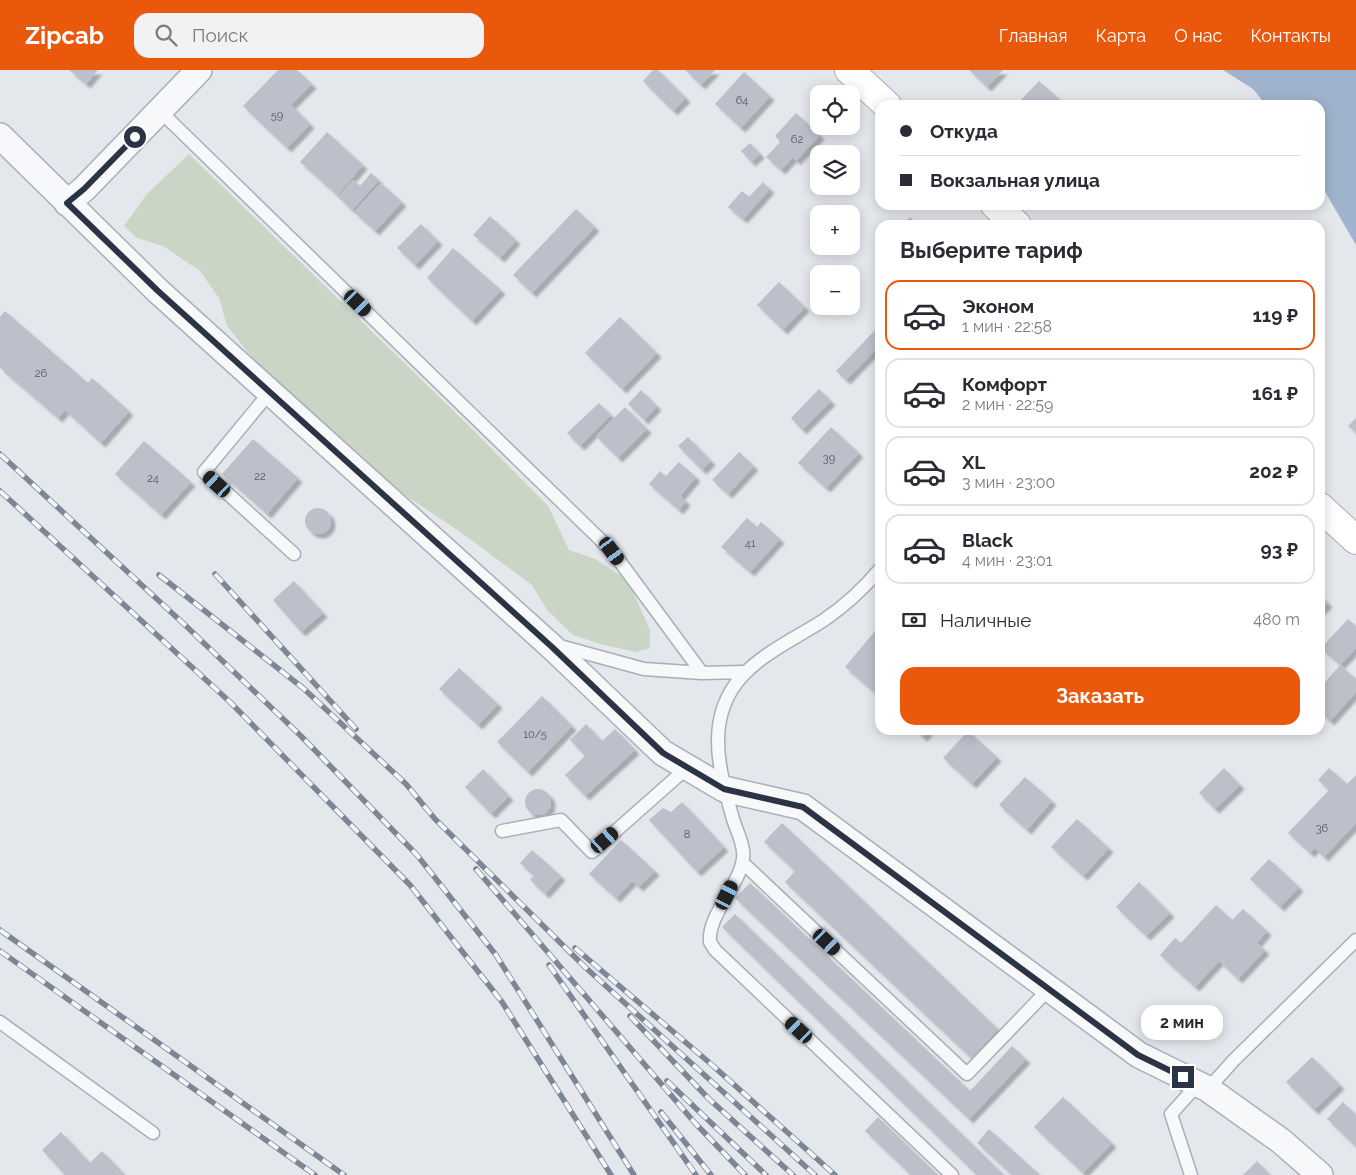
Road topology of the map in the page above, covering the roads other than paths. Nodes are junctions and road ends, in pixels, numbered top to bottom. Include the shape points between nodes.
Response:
1 (199, 70) edge
2 (849, 70) edge
3 (882, 100) edge
4 (160, 111) junction
5 (0, 136) edge
6 (67, 203) junction
7 (1000, 210) edge
8 (1012, 220) edge
9 (270, 392) junction
10 (1325, 512) edge
11 (1356, 540) edge
12 (294, 554) dead end
13 (875, 574) edge
14 (546, 642) junction
15 (743, 672) junction
16 (702, 673) junction
17 (688, 767) junction
18 (724, 789) junction
19 (502, 831) dead end
20 (742, 863) junction
21 (1356, 940) edge
22 (1049, 989) junction
23 (0, 1022) edge
24 (1203, 1086) junction
25 (153, 1133) dead end
26 (952, 1175) edge
27 (1191, 1175) edge
28 (1320, 1175) edge

1 - 4 street
2 - 3 main road
4 - 6 street
4 - 16 lane via 612,551
5 - 6 street
6 - 9 street
7 - 8 main road
9 - 12 lane via 204,472
9 - 14 street
10 - 11 main road
13 - 15 lane via 825,619
14 - 16 lane via 644,669
14 - 17 street via 663,753
15 - 16 lane
15 - 18 lane via 722,708 718,740
17 - 18 street
17 - 19 lane via 592,852 561,820
18 - 20 lane via 743,852
18 - 22 street via 803,807
20 - 22 lane via 967,1074
20 - 26 lane via 712,926 710,942
21 - 24 lane
22 - 24 street via 1138,1055
23 - 25 lane
24 - 27 lane via 1171,1114
24 - 28 street via 1281,1141

